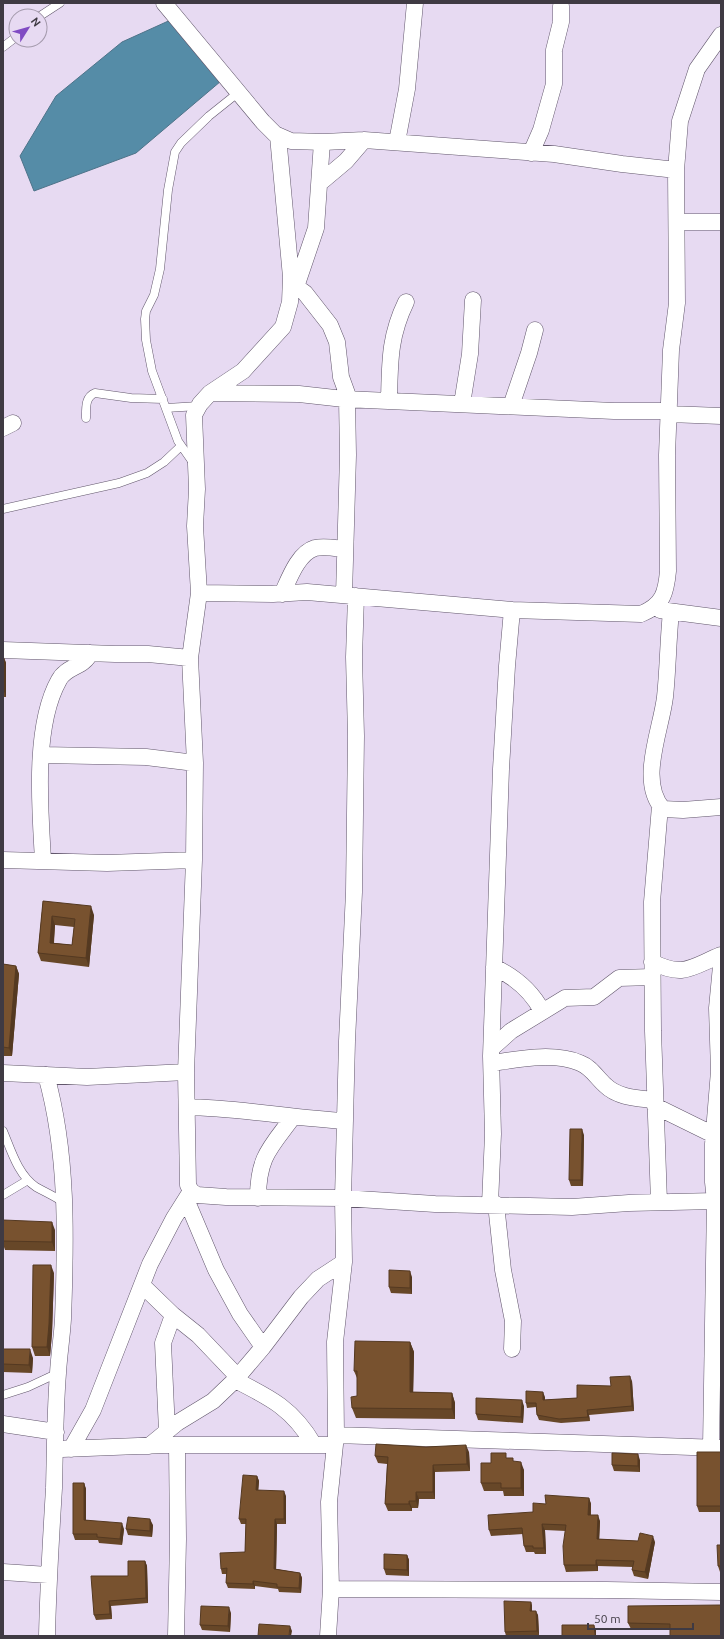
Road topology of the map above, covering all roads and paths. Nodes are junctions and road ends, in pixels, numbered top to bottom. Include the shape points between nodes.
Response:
1 (60, 3) edge
2 (164, 3) edge
3 (415, 3) edge
4 (561, 6) dead end
5 (48, 11) edge
6 (721, 35) edge
7 (239, 92) junction
8 (278, 136) junction
9 (364, 140) junction
10 (322, 142) junction
11 (397, 142) junction
12 (531, 153) junction
13 (676, 170) junction
14 (321, 182) junction
15 (677, 222) junction
16 (721, 222) edge
17 (294, 285) junction
18 (473, 300) dead end
19 (406, 302) dead end
20 (535, 330) dead end
21 (210, 393) junction
22 (162, 399) junction
23 (348, 399) junction
24 (388, 400) junction
25 (462, 404) junction
26 (199, 406) junction
27 (511, 406) junction
28 (166, 408) junction
29 (669, 412) junction
30 (721, 416) edge
31 (86, 418) dead end
32 (181, 446) junction
33 (195, 466) junction
34 (3, 510) edge
35 (344, 549) junction
36 (199, 593) junction
37 (282, 594) junction
38 (350, 595) junction
39 (652, 609) junction
40 (512, 610) junction
41 (671, 612) junction
42 (721, 618) edge
43 (3, 650) edge
44 (90, 653) junction
45 (190, 658) junction
46 (42, 755) junction
47 (195, 763) junction
48 (660, 806) junction
49 (721, 807) edge
50 (3, 860) edge
51 (43, 860) junction
52 (194, 860) junction
53 (721, 955) edge
54 (494, 966) junction
55 (721, 966) edge
56 (652, 969) junction
57 (542, 1011) junction
58 (492, 1056) junction
59 (186, 1072) junction
60 (3, 1073) edge
61 (46, 1075) junction
62 (655, 1103) junction
63 (187, 1107) junction
64 (293, 1117) junction
65 (345, 1121) junction
66 (3, 1131) edge
67 (714, 1135) junction
68 (28, 1180) junction
69 (717, 1183) edge
70 (189, 1195) junction
71 (3, 1196) edge
72 (258, 1198) junction
73 (343, 1198) junction
74 (715, 1201) junction
75 (63, 1202) junction
76 (659, 1202) junction
77 (493, 1204) junction
78 (344, 1262) junction
79 (142, 1285) junction
80 (172, 1315) junction
81 (263, 1347) junction
82 (512, 1349) dead end
83 (58, 1373) junction
84 (236, 1379) junction
85 (3, 1395) edge
86 (3, 1424) edge
87 (167, 1431) junction
88 (56, 1432) junction
89 (335, 1440) junction
90 (177, 1445) junction
91 (149, 1446) junction
92 (314, 1446) junction
93 (716, 1448) edge
94 (71, 1449) junction
95 (55, 1450) junction
96 (3, 1572) edge
97 (48, 1575) junction
98 (331, 1589) junction
99 (721, 1592) edge
100 (47, 1636) edge
101 (176, 1636) edge
102 (328, 1636) edge

1 - 5 lane
2 - 7 street
3 - 11 street via 407,89
4 - 12 street via 561,22 554,50 554,84 541,130
6 - 13 street via 697,69 680,121
7 - 8 street
7 - 22 lane via 181,143 172,163 160,269 145,319 152,371
8 - 10 street via 291,141
8 - 17 street
9 - 10 street
9 - 11 street
9 - 14 street via 346,161
10 - 14 street
11 - 12 street
12 - 13 street
13 - 15 street
14 - 17 street via 316,228
15 - 16 street
15 - 29 street via 677,303 671,350
17 - 21 street via 283,327 243,371
17 - 23 street via 305,293 330,325 337,342 341,377
18 - 25 street via 470,354
19 - 24 street via 390,350
20 - 27 street via 530,353
21 - 23 street via 299,394
21 - 26 street
22 - 28 lane
22 - 31 lane via 95,393 86,403
23 - 24 street
23 - 35 street
24 - 25 street
25 - 27 street
26 - 28 lane
26 - 33 street via 194,415
27 - 29 street
28 - 32 lane
29 - 30 street
29 - 39 street via 667,588 660,602
32 - 33 lane
32 - 34 lane via 148,473 119,483
33 - 36 street
35 - 37 street via 315,548 299,561
35 - 38 street
36 - 37 street
36 - 45 street
37 - 38 street via 307,592
38 - 40 street
38 - 65 street via 356,736 354,892
39 - 40 street via 641,614
39 - 41 street
40 - 54 street via 501,769
41 - 42 street
41 - 48 street via 665,698 652,759 653,785 656,801
43 - 44 street
44 - 45 street
44 - 46 street via 83,664 62,675 54,689 46,711
45 - 47 street
46 - 47 street via 146,757
46 - 51 street via 40,812
47 - 52 street
48 - 49 street via 663,810
48 - 56 street via 652,902
50 - 51 street
51 - 52 street via 107,863
52 - 59 street
53 - 56 street via 681,971
54 - 57 street via 528,990
54 - 58 street
55 - 67 street via 717,1008 719,1071
56 - 57 street via 619,978 594,997 565,998
56 - 62 street
57 - 58 street via 511,1031
58 - 62 street via 559,1058 581,1063 617,1093
58 - 77 street
59 - 61 street via 87,1077
59 - 63 street
60 - 61 street
61 - 75 street via 57,1118
62 - 67 street
62 - 76 street
63 - 64 street via 215,1107
63 - 70 street
64 - 65 street
64 - 72 street via 268,1150 262,1163 258,1180
65 - 73 street
66 - 68 lane via 13,1157
67 - 69 street
68 - 71 lane
68 - 75 lane
69 - 74 street
70 - 72 street
70 - 79 street via 153,1258
70 - 81 street via 216,1270 240,1314
72 - 73 street
73 - 77 street via 435,1204
73 - 78 street
74 - 76 street
74 - 93 street
75 - 83 street via 63,1320
76 - 77 street via 572,1207
77 - 82 street via 513,1321
78 - 81 street via 300,1297
78 - 89 street via 335,1342
79 - 80 street
79 - 94 street via 93,1410
80 - 84 street via 198,1335
80 - 87 street via 163,1343
81 - 84 street
83 - 85 lane
83 - 88 street
84 - 87 street via 213,1401
84 - 92 street via 272,1399 297,1420
86 - 88 street
87 - 91 street
88 - 95 street
89 - 92 street
89 - 93 street
89 - 98 street via 329,1502
90 - 91 street
90 - 92 street
90 - 101 street
91 - 94 street
94 - 95 street
95 - 97 street
96 - 97 street
97 - 100 street
98 - 99 street
98 - 102 street

